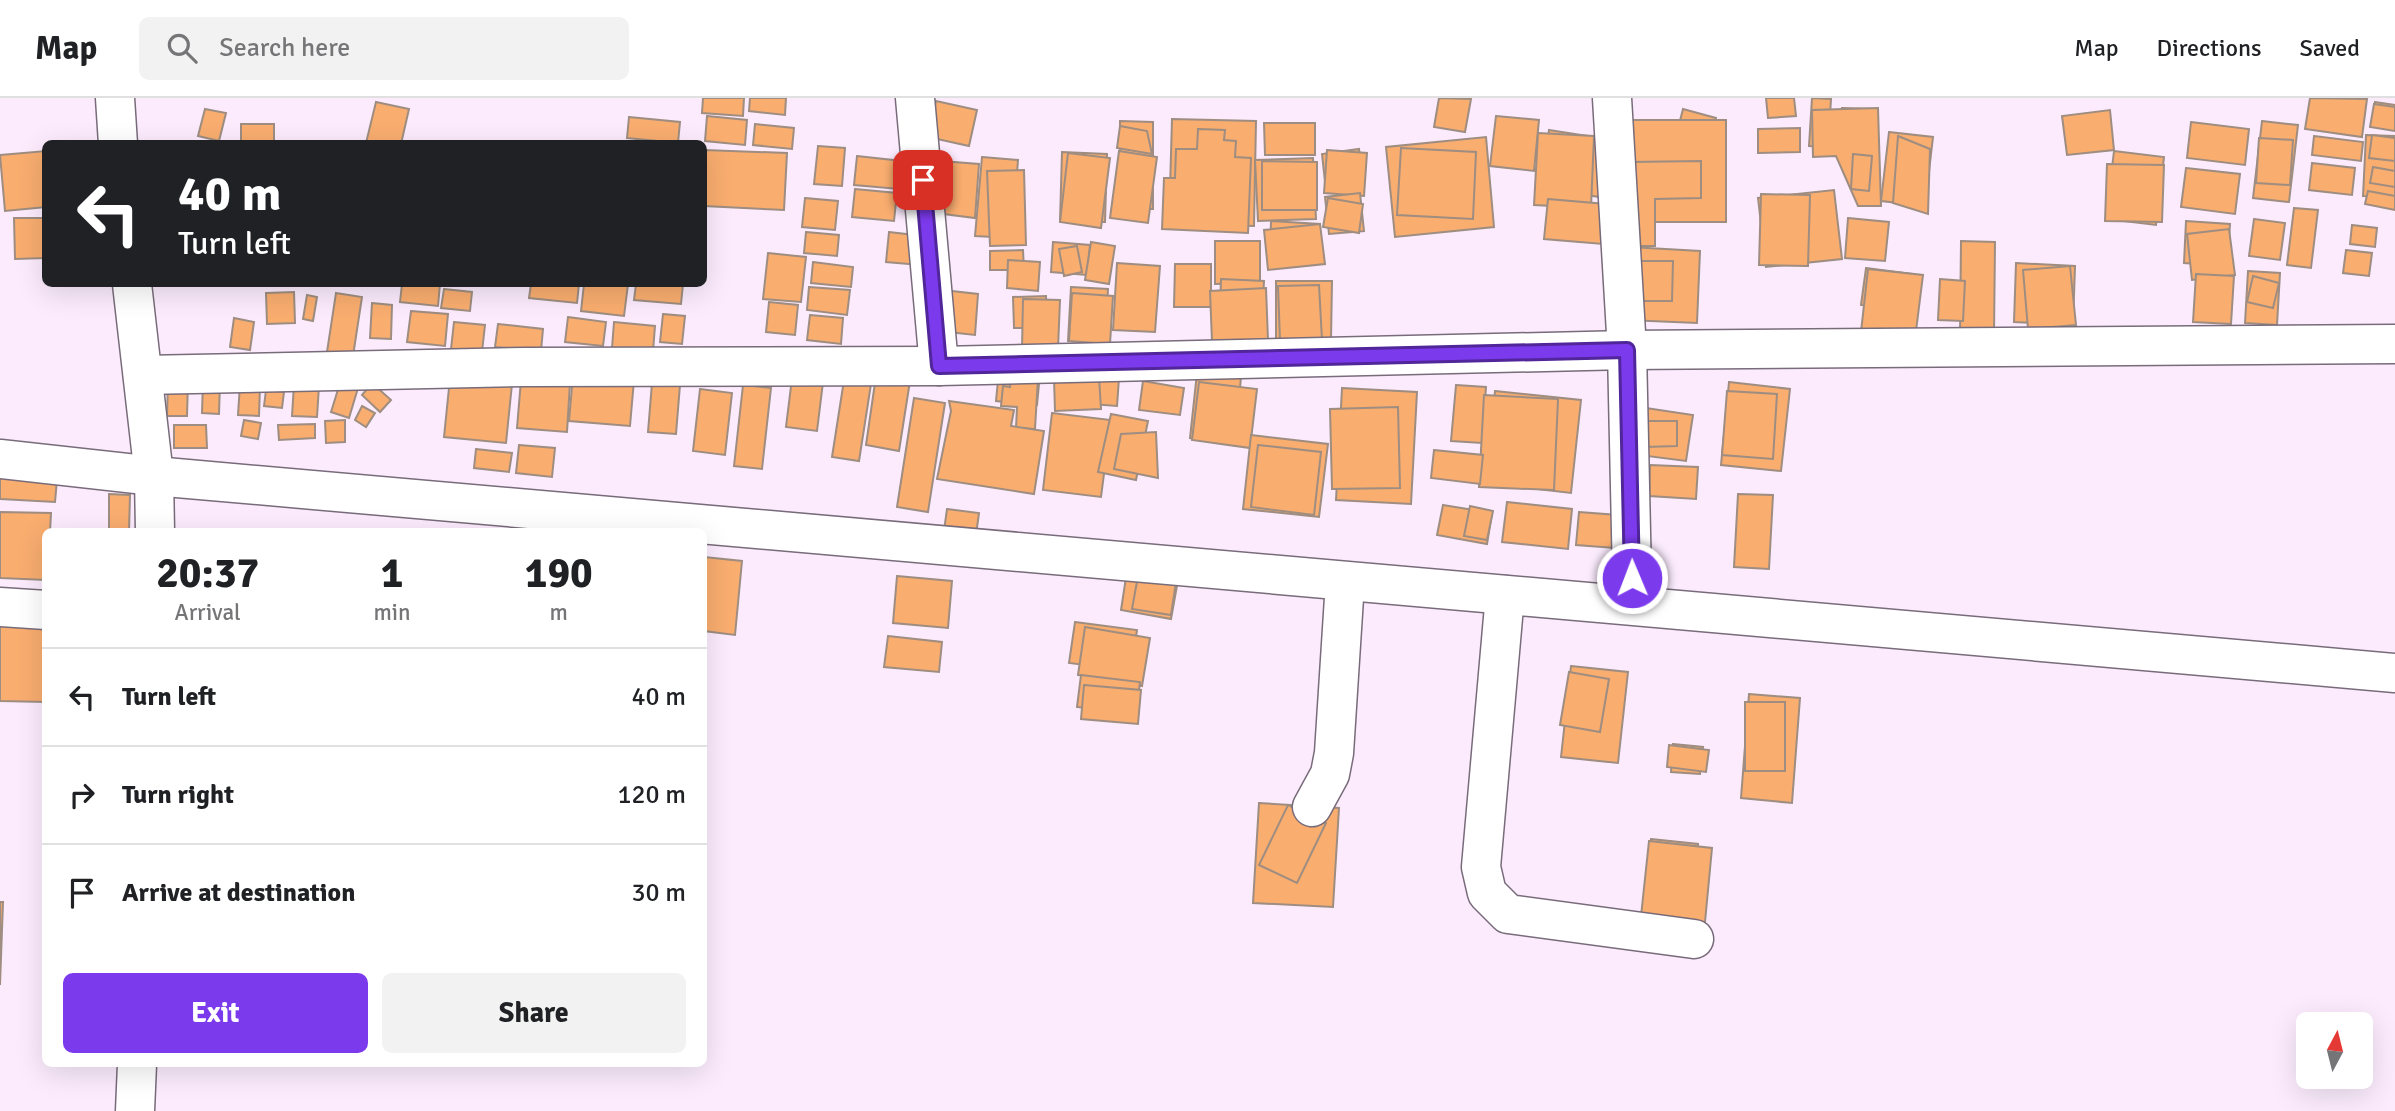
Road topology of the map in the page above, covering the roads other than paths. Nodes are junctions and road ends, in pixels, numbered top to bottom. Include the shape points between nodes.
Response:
1 (115, 98) edge
2 (915, 98) edge
3 (1612, 98) edge
4 (118, 140) edge
5 (132, 287) edge
6 (2395, 344) edge
7 (1627, 350) junction
8 (939, 366) junction
9 (143, 374) junction
10 (0, 459) edge
11 (154, 476) junction
12 (155, 528) edge
13 (1632, 578) dead end
14 (1345, 582) junction
15 (1505, 595) junction
16 (0, 607) edge
17 (42, 610) edge
18 (2395, 673) edge
19 (1312, 807) dead end
20 (1694, 939) dead end
21 (138, 1067) edge
22 (135, 1111) edge

1 - 4 street
2 - 8 street
3 - 7 street
5 - 9 street
6 - 7 street
7 - 8 street
7 - 13 street
8 - 9 street
9 - 11 street
10 - 11 street
11 - 12 street
11 - 14 street
14 - 15 street
14 - 19 street via 1334,752 1330,774
15 - 18 street
15 - 20 street via 1481,867 1487,893 1508,914
16 - 17 street
21 - 22 street

